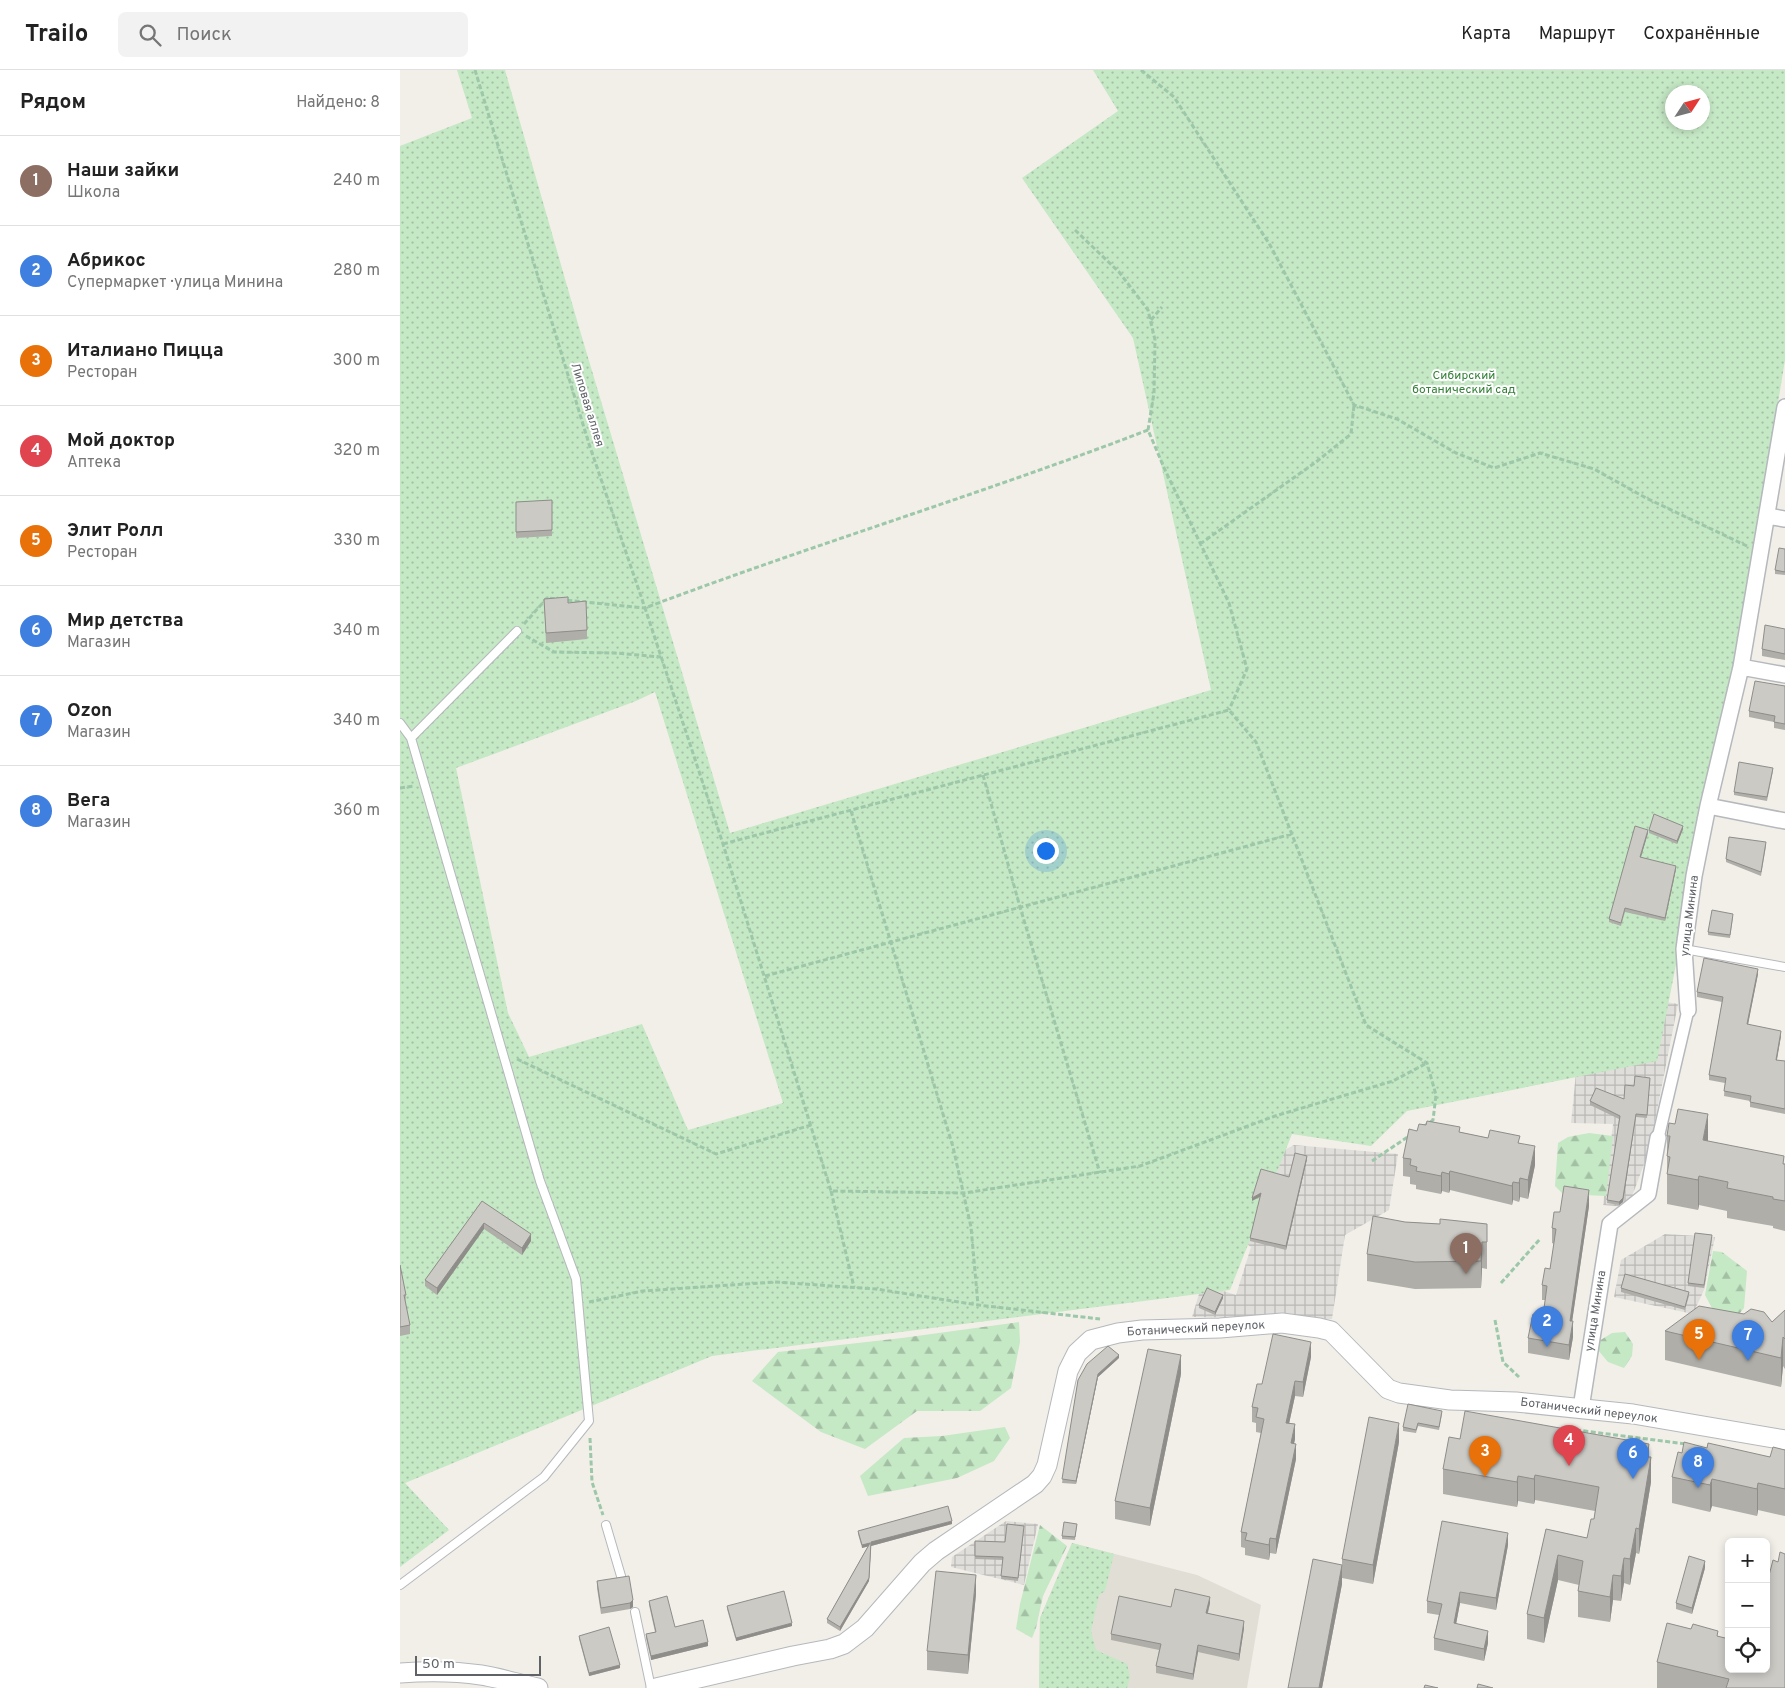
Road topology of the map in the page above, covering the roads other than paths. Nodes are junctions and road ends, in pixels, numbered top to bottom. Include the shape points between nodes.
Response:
1 (1785, 407) edge
2 (1767, 516) junction
3 (1785, 520) edge
4 (517, 631) road end
5 (1741, 666) junction
6 (1785, 675) edge
7 (400, 723) edge
8 (411, 738) junction
9 (1708, 806) junction
10 (1785, 820) edge
11 (1684, 948) junction
12 (1785, 967) edge
13 (1688, 1010) joint
14 (1658, 1138) joint
15 (1581, 1408) junction
16 (1785, 1440) edge
17 (606, 1525) road end
18 (621, 1576) edge
19 (400, 1585) edge
20 (635, 1612) dead end
21 (400, 1673) edge
22 (538, 1688) edge
23 (651, 1688) edge
24 (656, 1688) edge

1 - 2 street, улица Минина
2 - 3 street
2 - 5 street, улица Минина
4 - 8 lane
5 - 6 street
5 - 9 street, улица Минина
7 - 8 lane
8 - 19 lane via 540,1181 576,1279 590,1421 544,1477
9 - 10 street
9 - 11 street, улица Минина
11 - 12 lane
11 - 13 street, улица Минина
13 - 14 street, улица Минина
14 - 15 street, улица Минина via 1648,1194 1610,1224
15 - 16 street, Ботанический переулок
15 - 24 street, Ботанический переулок via 1450,1400 1399,1393 1388,1389 1331,1331 1319,1328 1282,1323 1142,1330 1091,1340 1077,1353 1068,1371 1042,1476 922,1563 866,1628 844,1644 830,1649
17 - 18 lane
20 - 23 lane
21 - 22 street via 457,1672

